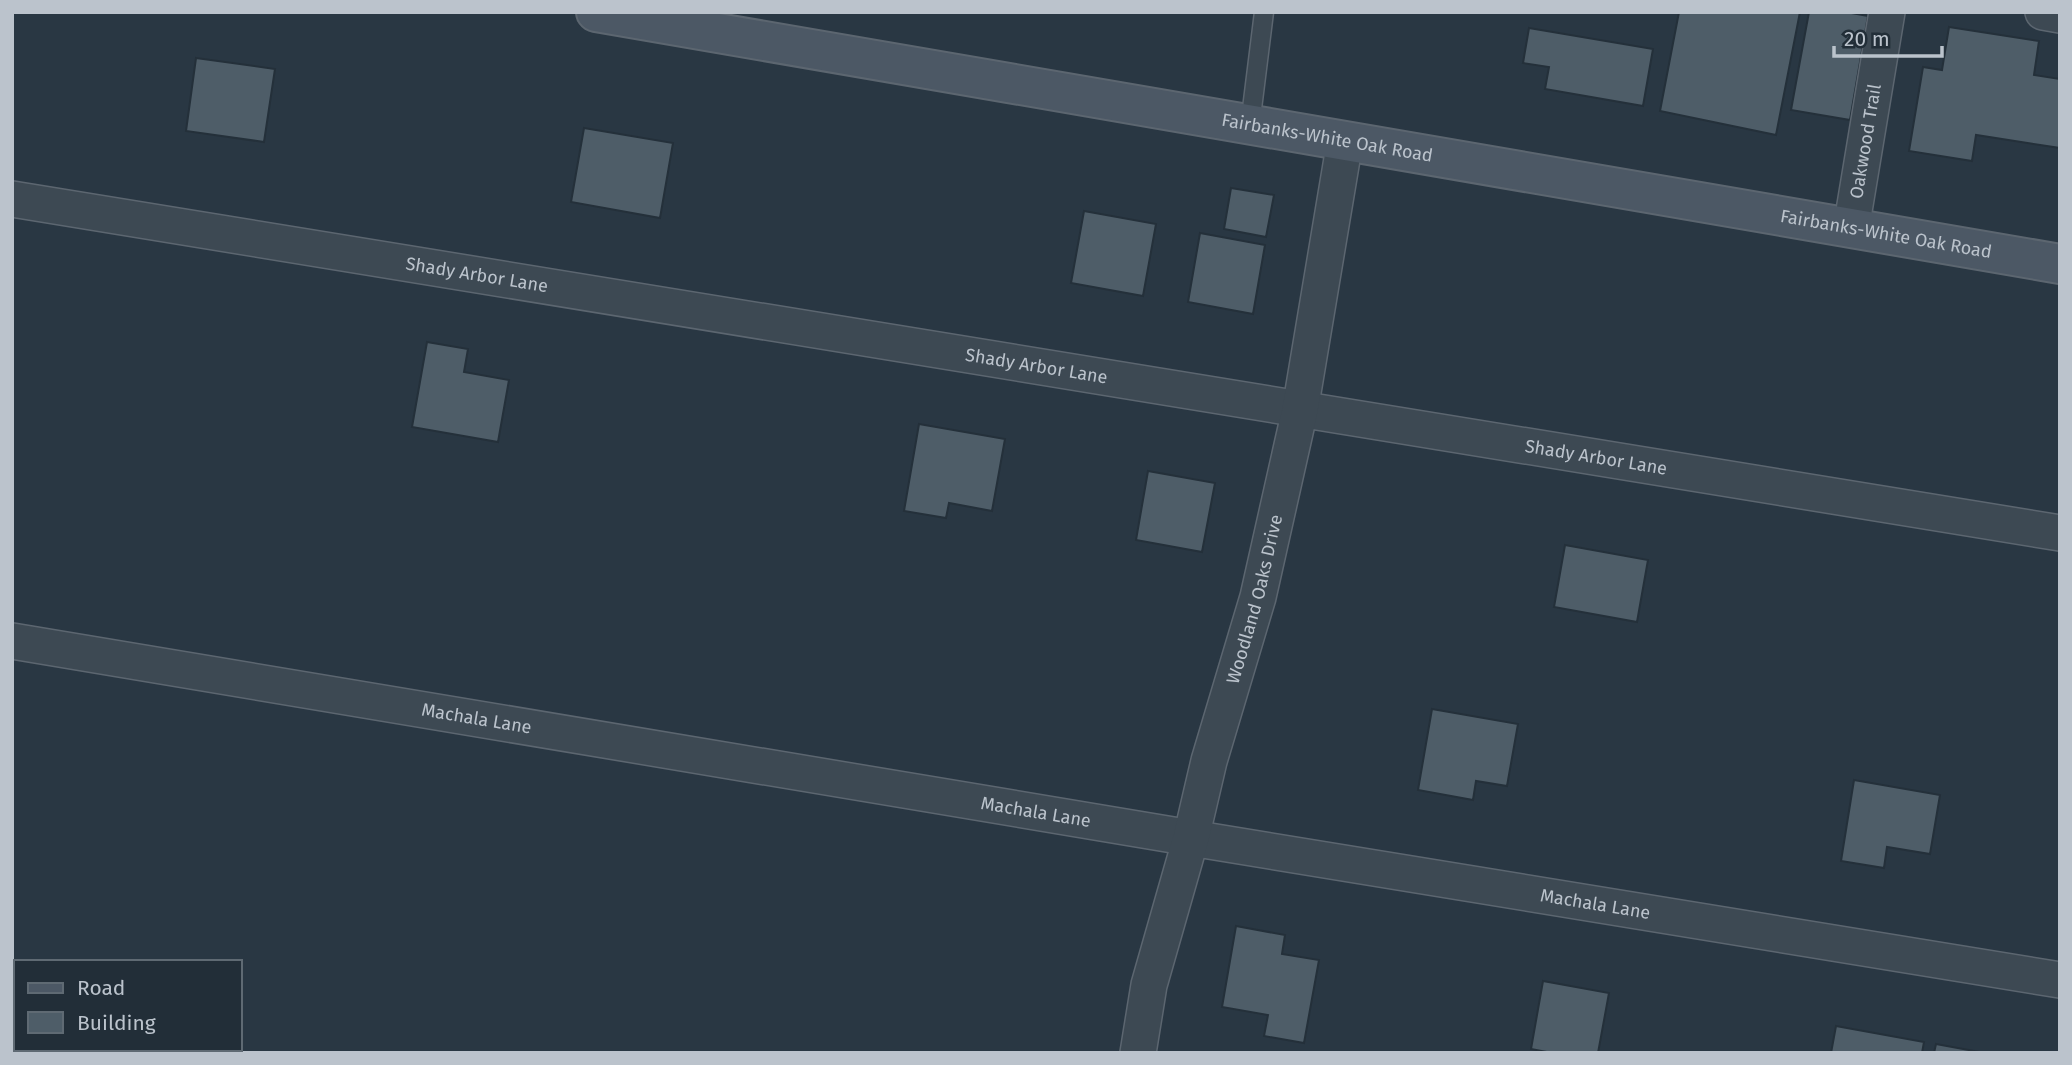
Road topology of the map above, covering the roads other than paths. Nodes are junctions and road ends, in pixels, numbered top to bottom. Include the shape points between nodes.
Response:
1 (596, 12) edge
2 (1264, 12) edge
3 (1887, 12) edge
4 (2043, 12) edge
5 (2060, 15) edge
6 (1250, 125) junction
7 (1345, 141) junction
8 (12, 199) edge
9 (1851, 229) junction
10 (2060, 264) edge
11 (1300, 410) junction
12 (2060, 533) edge
13 (12, 642) edge
14 (1191, 838) junction
15 (2060, 980) edge
16 (1138, 1053) edge

1 - 6 street, Fairbanks-White Oak Road
2 - 6 lane
3 - 9 street, Oakwood Trail
4 - 5 street
6 - 7 street, Fairbanks-White Oak Road
7 - 9 street, Fairbanks-White Oak Road
7 - 11 street, Woodland Oaks Drive
8 - 11 street, Shady Arbor Lane
9 - 10 street, Fairbanks-White Oak Road
11 - 12 street, Shady Arbor Lane
11 - 14 street, Woodland Oaks Drive via 1258,597
13 - 14 street, Machala Lane
14 - 15 street, Machala Lane
14 - 16 street, Woodland Oaks Drive via 1149,985

